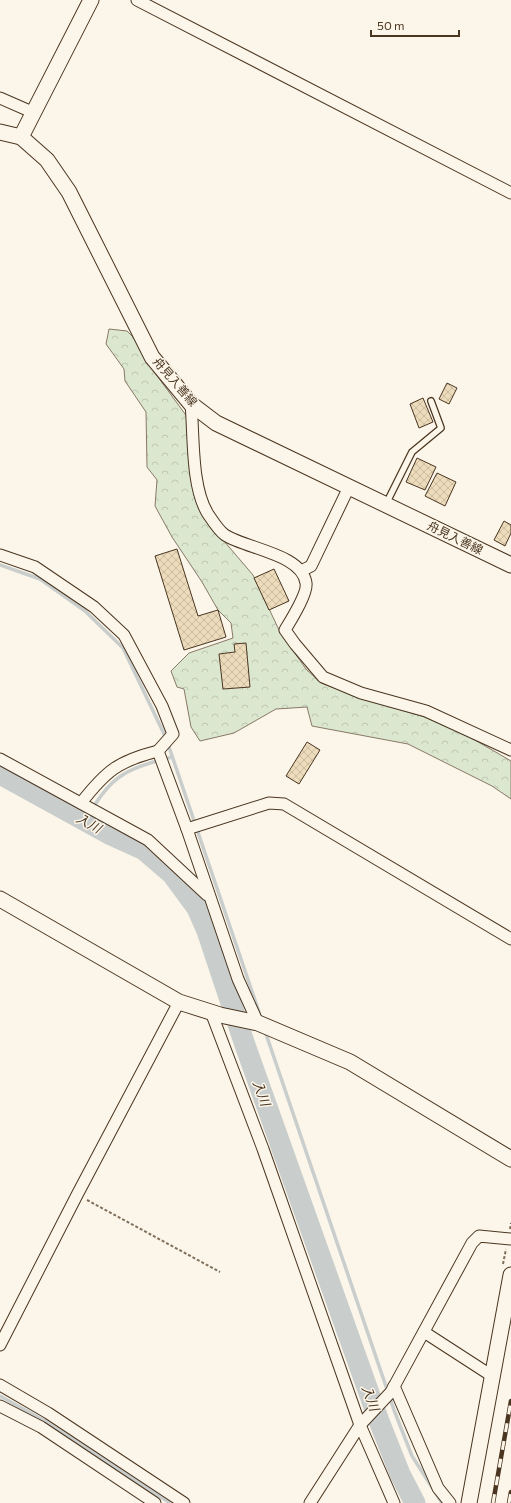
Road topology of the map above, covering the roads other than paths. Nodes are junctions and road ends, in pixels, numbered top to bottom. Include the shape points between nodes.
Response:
1 (91, 0) edge
2 (137, 0) edge
3 (0, 98) edge
4 (32, 112) junction
5 (0, 132) edge
6 (21, 137) junction
7 (511, 193) edge
8 (431, 401) dead end
9 (191, 404) junction
10 (349, 487) junction
11 (386, 505) junction
12 (0, 555) edge
13 (511, 565) edge
14 (301, 571) junction
15 (511, 750) edge
16 (158, 751) junction
17 (0, 759) edge
18 (81, 803) junction
19 (187, 829) junction
20 (208, 895) junction
21 (0, 899) edge
22 (511, 939) edge
23 (179, 1002) junction
24 (216, 1013) junction
25 (253, 1022) junction
26 (511, 1159) edge
27 (511, 1239) edge
28 (511, 1275) edge
29 (424, 1332) junction
30 (0, 1345) edge
31 (492, 1376) junction
32 (0, 1385) edge
33 (392, 1389) junction
34 (0, 1406) edge
35 (363, 1421) junction
36 (156, 1503) edge
37 (184, 1503) edge
38 (310, 1503) edge
39 (394, 1503) edge
40 (450, 1503) edge
41 (469, 1503) edge

1 - 4 street
2 - 7 street
3 - 4 street
4 - 6 street
5 - 6 street, 舟見入善線
6 - 9 street, 舟見入善線 via 48,160 69,192 152,357
8 - 11 lane via 442,428 412,452
9 - 10 street, 舟見入善線 via 216,423
9 - 14 street via 198,491 208,514 224,534 290,561
10 - 11 street, 舟見入善線
10 - 14 street via 311,566
11 - 13 street, 舟見入善線
12 - 16 street via 34,567 94,607 124,635 162,706 173,734
14 - 15 street via 306,584 285,630 323,677 361,693 426,711
16 - 18 street via 136,756 119,764 104,775
16 - 19 street
17 - 18 street
18 - 20 street via 148,840
19 - 20 street
19 - 22 street via 269,803 284,804
20 - 25 street
21 - 23 street
23 - 24 street
23 - 30 street
24 - 25 street
24 - 35 street via 262,1148
25 - 26 street via 350,1062
27 - 29 street via 479,1236 475,1239
28 - 31 street
29 - 31 street
29 - 33 street
31 - 41 street
32 - 37 street via 48,1413
33 - 35 street
33 - 40 street via 438,1488
34 - 36 street via 41,1428
35 - 38 street
35 - 39 street

